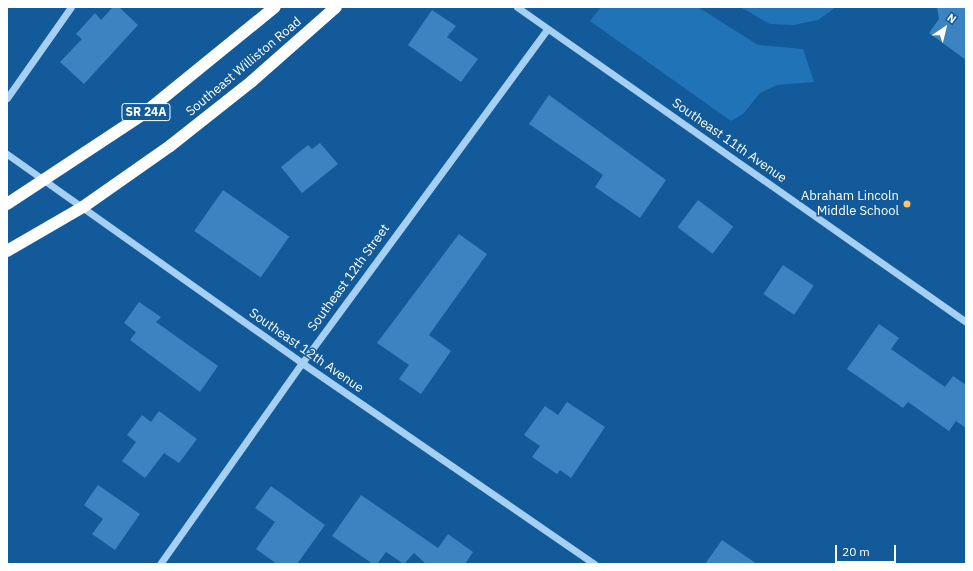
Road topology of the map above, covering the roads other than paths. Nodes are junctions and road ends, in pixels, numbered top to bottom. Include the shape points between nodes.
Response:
1 (71, 7) edge
2 (275, 7) edge
3 (336, 7) edge
4 (517, 7) edge
5 (547, 29) junction
6 (7, 98) edge
7 (7, 154) edge
8 (46, 181) junction
9 (7, 204) edge
10 (84, 207) junction
11 (7, 251) edge
12 (966, 322) edge
13 (302, 363) junction
14 (160, 564) edge
15 (595, 564) edge

1 - 6 street
2 - 8 highway, Southeast Williston Road / SR 24A via 142,115
3 - 10 highway, Southeast Williston Road / SR 24A via 251,82
4 - 5 street, Southeast 11th Avenue
5 - 12 street, Southeast 11th Avenue
5 - 13 street, Southeast 12th Street
7 - 8 street, Southeast 12th Avenue
8 - 9 highway, Southeast Williston Road / SR 24A
8 - 10 street, Southeast 12th Avenue
10 - 11 highway, Southeast Williston Road / SR 24A
10 - 13 street, Southeast 12th Avenue
13 - 14 street, Southeast 12th Street
13 - 15 street, Southeast 12th Avenue

